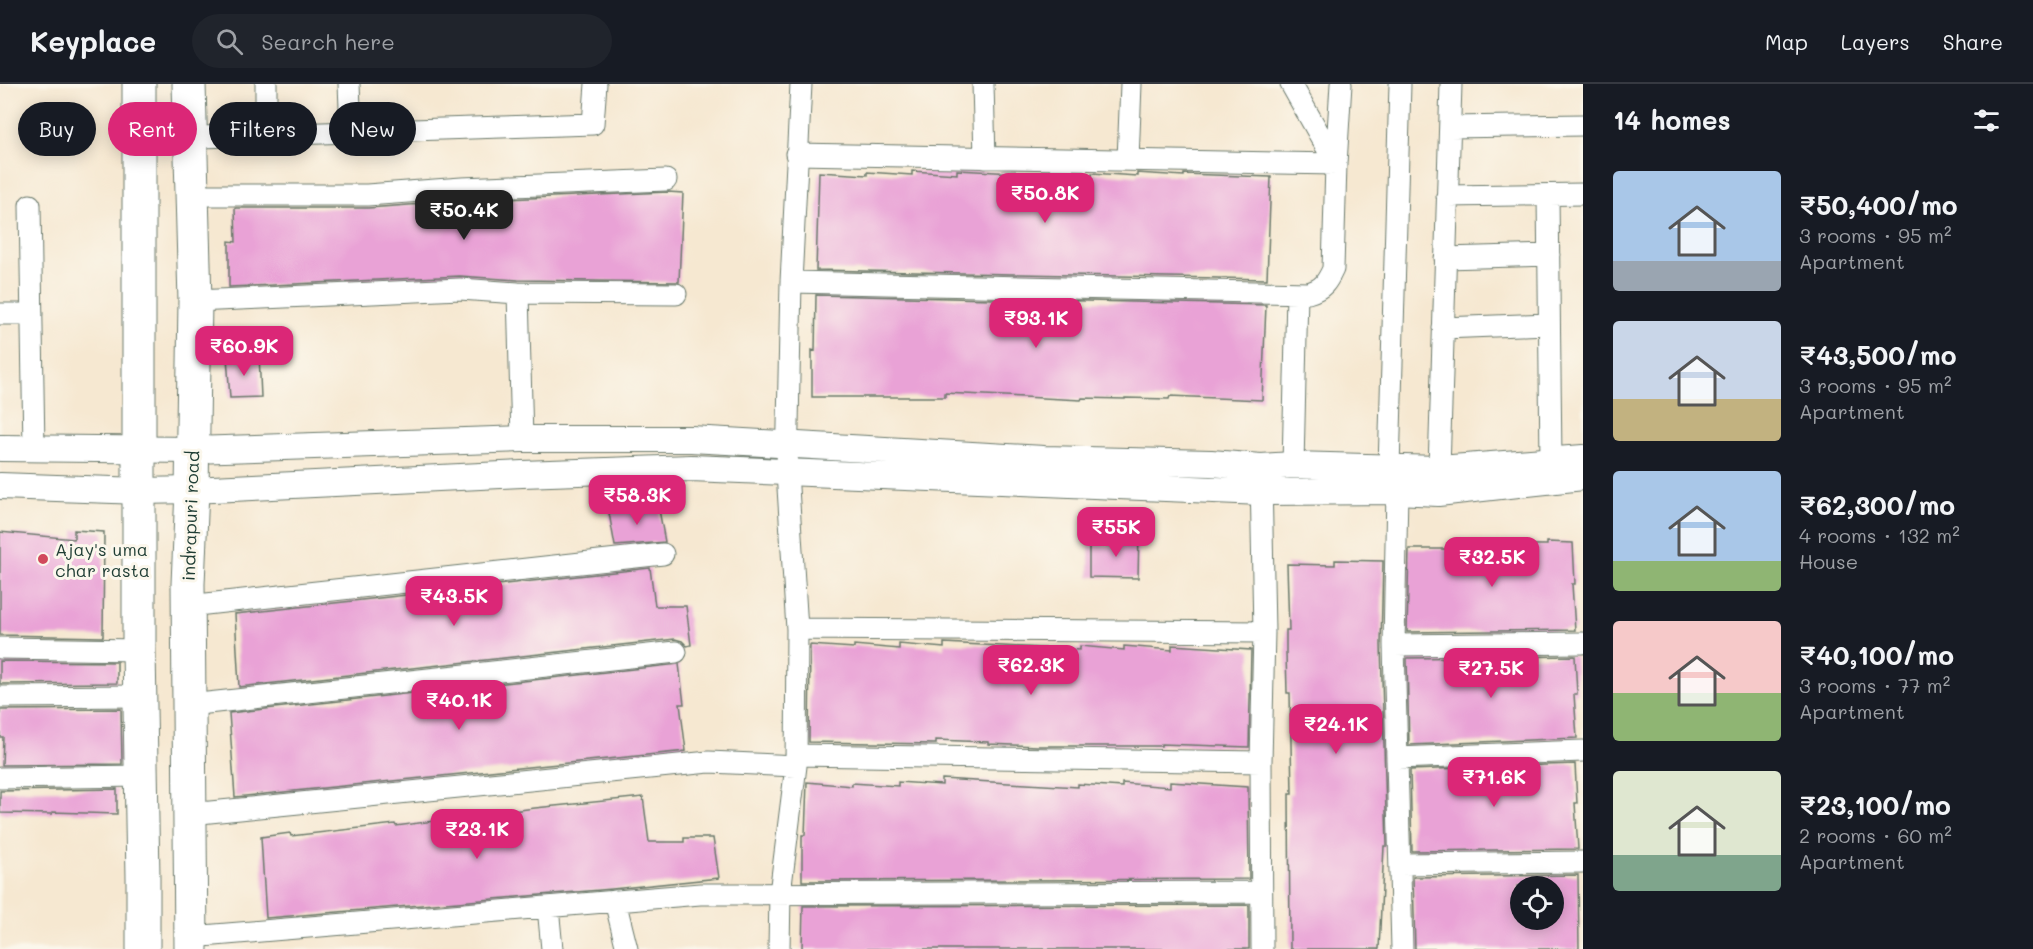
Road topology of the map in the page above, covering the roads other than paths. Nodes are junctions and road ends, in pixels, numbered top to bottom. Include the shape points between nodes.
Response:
1 (139, 84) edge
2 (189, 84) edge
3 (266, 84) edge
4 (349, 84) edge
5 (596, 84) edge
6 (801, 84) edge
7 (983, 84) edge
8 (1131, 84) edge
9 (1291, 84) edge
10 (1341, 84) edge
11 (1400, 84) edge
12 (1451, 84) edge
13 (139, 102) edge
14 (189, 102) edge
15 (266, 102) edge
16 (350, 102) edge
17 (1583, 125) edge
18 (1450, 127) junction
19 (416, 129) edge
20 (796, 154) junction
21 (139, 156) edge
22 (190, 156) edge
23 (985, 158) junction
24 (1128, 160) junction
25 (1336, 164) junction
26 (666, 180) dead end
27 (1583, 194) edge
28 (191, 195) junction
29 (1548, 195) junction
30 (1447, 196) junction
31 (30, 205) dead end
32 (1549, 255) junction
33 (1445, 258) junction
34 (791, 282) junction
35 (1297, 293) junction
36 (518, 294) junction
37 (676, 294) dead end
38 (195, 301) junction
39 (0, 314) edge
40 (32, 314) junction
41 (1549, 324) junction
42 (1443, 328) junction
43 (522, 439) junction
44 (787, 446) junction
45 (0, 448) edge
46 (34, 449) junction
47 (193, 450) junction
48 (140, 451) junction
49 (1583, 458) edge
50 (1551, 461) junction
51 (1293, 465) junction
52 (1261, 467) junction
53 (1439, 469) junction
54 (787, 472) junction
55 (1583, 477) edge
56 (1393, 480) junction
57 (0, 486) edge
58 (192, 490) junction
59 (141, 491) junction
60 (1262, 492) junction
61 (663, 554) dead end
62 (188, 606) junction
63 (797, 629) junction
64 (1264, 632) junction
65 (1583, 644) edge
66 (1394, 645) junction
67 (0, 648) edge
68 (139, 650) junction
69 (676, 652) dead end
70 (141, 696) junction
71 (0, 697) edge
72 (189, 705) junction
73 (1583, 751) edge
74 (1397, 758) junction
75 (796, 760) junction
76 (1262, 762) junction
77 (141, 776) junction
78 (0, 778) edge
79 (190, 814) junction
80 (1583, 862) edge
81 (1400, 864) junction
82 (1261, 892) junction
83 (780, 893) junction
84 (615, 901) junction
85 (548, 907) junction
86 (191, 943) edge
87 (142, 949) edge
88 (552, 949) edge
89 (627, 949) edge
90 (779, 949) edge
91 (1262, 949) edge
92 (1402, 949) edge

1 - 13 main road
2 - 14 main road, indrapuri road
3 - 15 street
4 - 16 street
5 - 19 street via 593,124
6 - 20 street
7 - 23 street
8 - 24 street
9 - 25 street
10 - 25 street
11 - 56 street
12 - 18 street
17 - 18 street
18 - 30 street
20 - 23 street
20 - 34 street
21 - 48 main road
22 - 28 main road, indrapuri road
23 - 24 street
24 - 25 street
25 - 35 street via 1333,269 1328,282 1318,290
26 - 28 street via 367,195
27 - 29 street
28 - 38 main road, indrapuri road
29 - 30 street
29 - 32 street
30 - 33 street
31 - 40 street
32 - 33 street
32 - 41 street
33 - 42 street
34 - 35 street
34 - 44 street
35 - 51 street
36 - 37 street
36 - 38 street via 460,289
36 - 43 street
38 - 47 main road, indrapuri road
39 - 40 street
40 - 46 street
41 - 42 street
41 - 50 street
42 - 53 street
43 - 44 street via 691,439
43 - 47 street
44 - 52 street
44 - 54 street
45 - 46 street
46 - 48 street
47 - 48 street
47 - 58 main road, indrapuri road
48 - 59 main road
49 - 50 street
50 - 53 street
51 - 52 street
51 - 56 street
52 - 60 street
53 - 56 street
54 - 58 street via 691,468
54 - 60 street
54 - 63 street
55 - 56 street via 1438,493
56 - 60 street
56 - 66 street
57 - 59 street
58 - 59 street
58 - 62 main road, indrapuri road
59 - 68 main road
60 - 64 street
61 - 62 street
62 - 72 main road, indrapuri road
63 - 64 street
63 - 75 street
64 - 76 street
65 - 66 street
66 - 74 street
67 - 68 street
68 - 70 main road
69 - 72 street
70 - 71 street
70 - 77 main road
72 - 79 main road, indrapuri road
73 - 74 street
74 - 81 street
75 - 76 street
75 - 79 street via 710,762
75 - 83 street
76 - 82 street
77 - 78 street
77 - 87 main road
79 - 86 main road, indrapuri road
80 - 81 street
81 - 92 street
82 - 83 street
82 - 91 street
83 - 84 street
83 - 90 street
84 - 85 street
84 - 89 street
85 - 86 street
85 - 88 street

